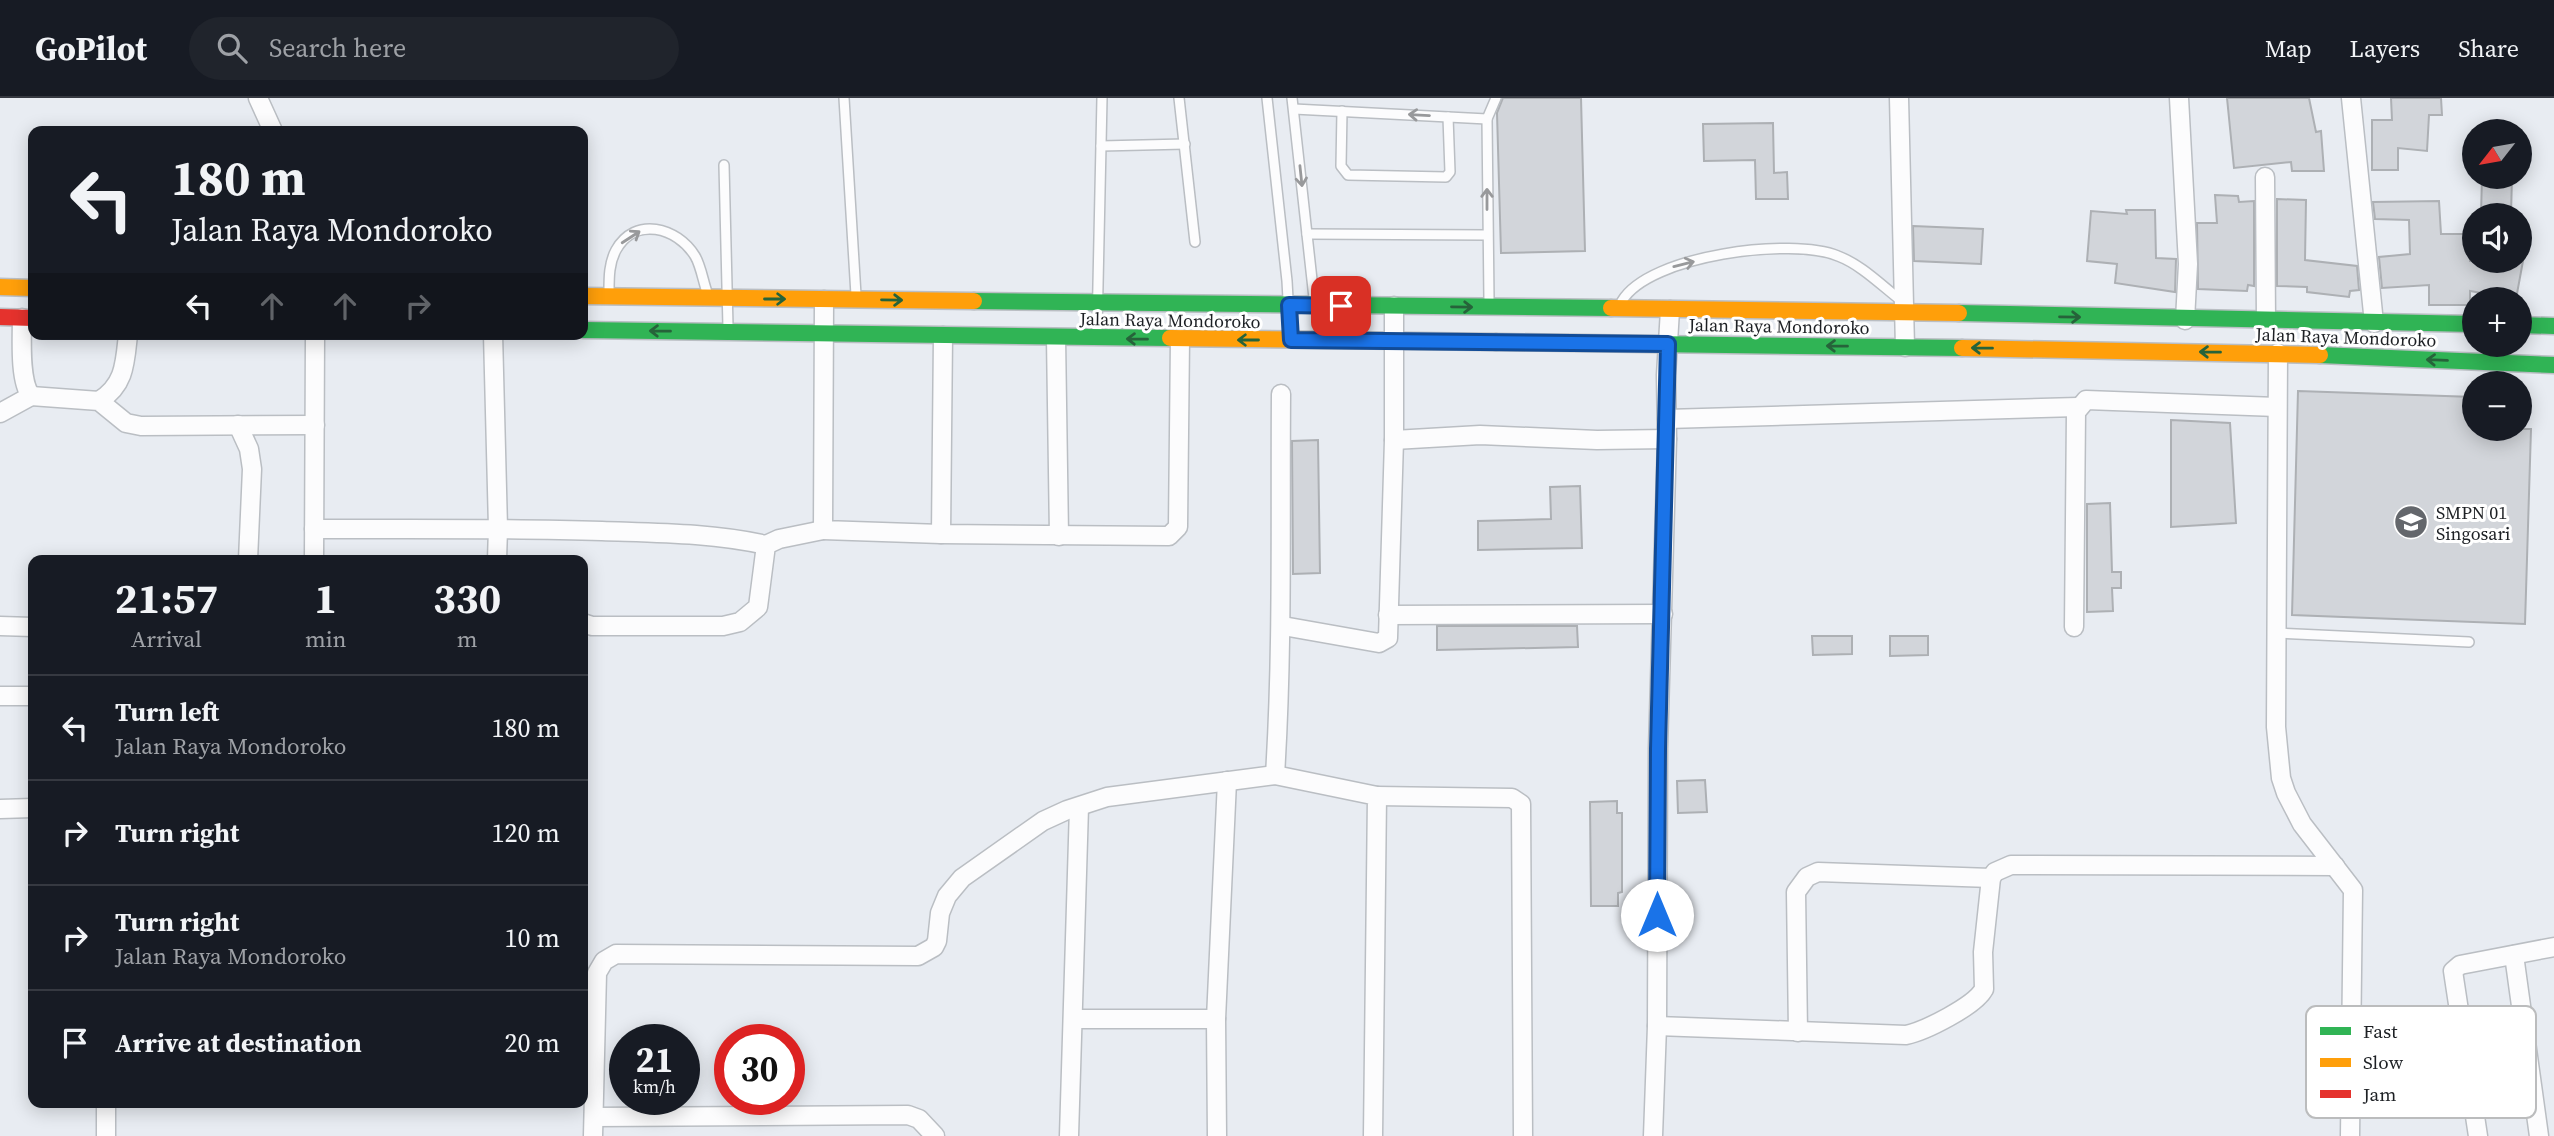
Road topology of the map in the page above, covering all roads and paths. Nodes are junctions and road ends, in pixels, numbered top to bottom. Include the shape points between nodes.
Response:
1 (258, 98) edge
2 (844, 98) edge
3 (1102, 98) edge
4 (1179, 98) edge
5 (1267, 98) edge
6 (1292, 98) edge
7 (1496, 98) edge
8 (1899, 98) edge
9 (2179, 98) edge
10 (2351, 98) edge
11 (1294, 108) junction
12 (1342, 111) junction
13 (1448, 117) junction
14 (1487, 119) junction
15 (271, 126) edge
16 (1185, 144) junction
17 (1101, 146) junction
18 (724, 165) dead end
19 (2265, 177) dead end
20 (1307, 234) junction
21 (1487, 235) junction
22 (1195, 242) dead end
23 (0, 287) edge
24 (28, 288) edge
25 (588, 296) edge
26 (609, 297) junction
27 (709, 298) junction
28 (727, 299) junction
29 (824, 300) junction
30 (856, 300) junction
31 (1098, 303) junction
32 (1206, 305) junction
33 (1289, 305) junction
34 (1315, 306) junction
35 (1394, 306) junction
36 (1904, 307) junction
37 (1489, 308) junction
38 (1670, 310) junction
39 (1617, 315) junction
40 (0, 317) edge
41 (28, 318) edge
42 (2185, 320) junction
43 (2266, 321) junction
44 (2374, 323) junction
45 (2462, 324) edge
46 (2532, 325) edge
47 (2554, 326) edge
48 (588, 330) edge
49 (728, 332) junction
50 (824, 335) junction
51 (943, 336) junction
52 (1056, 338) junction
53 (1097, 338) junction
54 (127, 340) edge
55 (315, 340) edge
56 (493, 340) edge
57 (1180, 340) junction
58 (1205, 340) junction
59 (1291, 340) junction
60 (1395, 341) junction
61 (1668, 344) junction
62 (1905, 347) junction
63 (2278, 353) junction
64 (2554, 365) edge
65 (1281, 394) dead end
66 (31, 396) junction
67 (99, 401) junction
68 (2078, 407) junction
69 (2277, 407) junction
70 (0, 412) edge
71 (1667, 419) junction
72 (238, 425) junction
73 (316, 425) junction
74 (1667, 439) junction
75 (1394, 440) junction
76 (498, 528) junction
77 (314, 530) junction
78 (823, 530) junction
79 (941, 534) junction
80 (1059, 536) junction
81 (766, 545) junction
82 (248, 555) edge
83 (314, 555) edge
84 (496, 555) edge
85 (1663, 614) junction
86 (1388, 615) junction
87 (588, 623) edge
88 (0, 626) edge
89 (1283, 626) junction
90 (28, 627) edge
91 (2074, 627) dead end
92 (2276, 633) junction
93 (2469, 642) dead end
94 (0, 696) edge
95 (28, 696) edge
96 (1275, 775) junction
97 (1227, 781) junction
98 (1377, 796) junction
99 (1079, 807) junction
100 (28, 808) edge
101 (0, 809) edge
102 (2334, 866) junction
103 (1990, 878) junction
104 (2554, 947) edge
105 (2514, 956) junction
106 (2352, 1006) edge
107 (2458, 1006) edge
108 (2521, 1006) edge
109 (1073, 1019) junction
110 (1216, 1019) junction
111 (1657, 1026) junction
112 (1798, 1032) junction
113 (106, 1108) edge
114 (2536, 1114) edge
115 (594, 1117) junction
116 (2350, 1118) edge
117 (2475, 1118) edge
118 (106, 1136) edge
119 (593, 1136) edge
120 (935, 1136) edge
121 (1069, 1136) edge
122 (1216, 1136) edge
123 (1373, 1136) edge
124 (1523, 1136) edge
125 (1653, 1136) edge
126 (2350, 1136) edge
127 (2478, 1136) edge
128 (2539, 1136) edge

1 - 15 street
2 - 30 lane
3 - 17 lane
4 - 16 lane
5 - 33 lane
6 - 11 lane
7 - 14 lane
8 - 36 street
9 - 42 street via 2188,264
10 - 44 street
11 - 12 lane
11 -> 20 lane
13 -> 12 lane
12 - 13 lane via 1341,166 1348,174 1446,177 1450,172
13 - 14 lane
21 -> 14 lane
16 - 17 lane
16 - 22 lane
17 - 31 lane
18 - 28 lane
19 - 43 street
20 - 21 lane
20 - 34 lane
21 - 37 lane
23 - 24 highway
25 - 26 highway, Jalan Raya Mondoroko
26 - 27 highway, Jalan Raya Mondoroko
26 -> 27 lane via 608,271 615,251 624,239 645,228 679,237 695,257
27 - 28 highway, Jalan Raya Mondoroko
28 -> 29 highway, Jalan Raya Mondoroko
28 - 49 lane
29 - 30 highway, Jalan Raya Mondoroko
29 - 50 street
30 -> 31 highway, Jalan Raya Mondoroko
31 - 32 highway, Jalan Raya Mondoroko
31 - 53 lane
32 - 33 highway, Jalan Raya Mondoroko
32 - 58 highway
33 - 34 highway, Jalan Raya Mondoroko
33 - 59 lane
34 - 35 highway, Jalan Raya Mondoroko
35 -> 37 highway, Jalan Raya Mondoroko
35 - 60 street
36 - 38 highway, Jalan Raya Mondoroko
39 -> 36 lane via 1629,292 1670,268 1730,252 1808,248 1839,256
36 -> 42 highway, Jalan Raya Mondoroko
36 - 62 street
37 - 39 highway, Jalan Raya Mondoroko
38 - 39 highway, Jalan Raya Mondoroko
38 - 61 street
40 - 41 highway
41 - 66 street via 22,349
42 - 43 highway, Jalan Raya Mondoroko
43 - 44 highway, Jalan Raya Mondoroko
44 - 45 highway, Jalan Raya Mondoroko
46 - 47 highway
49 -> 48 highway, Jalan Raya Mondoroko
49 - 50 highway, Jalan Raya Mondoroko
50 - 51 highway, Jalan Raya Mondoroko
50 - 78 street
51 - 52 highway, Jalan Raya Mondoroko
51 - 79 street
52 - 53 highway, Jalan Raya Mondoroko
52 - 80 street
57 -> 53 highway, Jalan Raya Mondoroko
54 - 67 street via 119,383
55 - 73 street
56 - 76 street
57 - 58 highway, Jalan Raya Mondoroko
57 - 80 street via 1178,527 1169,536
59 -> 58 highway, Jalan Raya Mondoroko
59 - 60 highway, Jalan Raya Mondoroko
60 - 61 highway, Jalan Raya Mondoroko via 1616,338
60 - 75 street
62 -> 61 highway, Jalan Raya Mondoroko
61 - 71 street
63 -> 62 highway, Jalan Raya Mondoroko
64 -> 63 highway, Jalan Raya Mondoroko
63 - 69 street
65 - 89 street
66 - 67 street
66 - 70 street
67 - 72 street via 132,425
68 - 69 street via 2086,400
68 - 71 street
68 - 91 street
69 - 92 street
71 - 74 street
72 - 73 street
72 - 82 street via 252,470
73 - 77 street
74 - 75 street via 1480,435
74 - 85 street
75 - 86 street
76 - 77 street
76 - 81 street via 682,534
76 - 84 street
77 - 83 street
78 - 79 street
78 - 81 street
79 - 80 street
81 - 87 street via 758,607 740,622 723,626
85 - 86 street
85 - 111 street
86 - 89 street via 1388,638 1379,643
88 - 90 street
89 - 96 street
92 - 93 lane
92 - 102 street via 2281,778 2302,824
94 - 95 street
96 - 97 street
96 - 98 street
97 - 99 street via 1107,797
97 - 110 street
98 - 123 street
98 - 124 street via 1512,798 1521,804
99 - 109 street
99 - 115 street via 1043,821 962,878 940,913 934,947 918,956 627,952 604,961 597,973
100 - 101 street
102 - 103 street via 2011,866
102 - 106 street via 2353,890
103 - 112 street via 1984,989 1976,999 1918,1033
103 - 112 street via 1818,872 1807,877 1796,892
104 - 105 street
105 - 107 street via 2460,965 2453,971
105 - 108 street
109 - 110 street
109 - 121 street
110 - 122 street
111 - 112 street
111 - 125 street
113 - 118 street
114 - 128 street
115 - 119 street
115 - 120 street via 908,1115 919,1119
116 - 126 street
117 - 127 street

